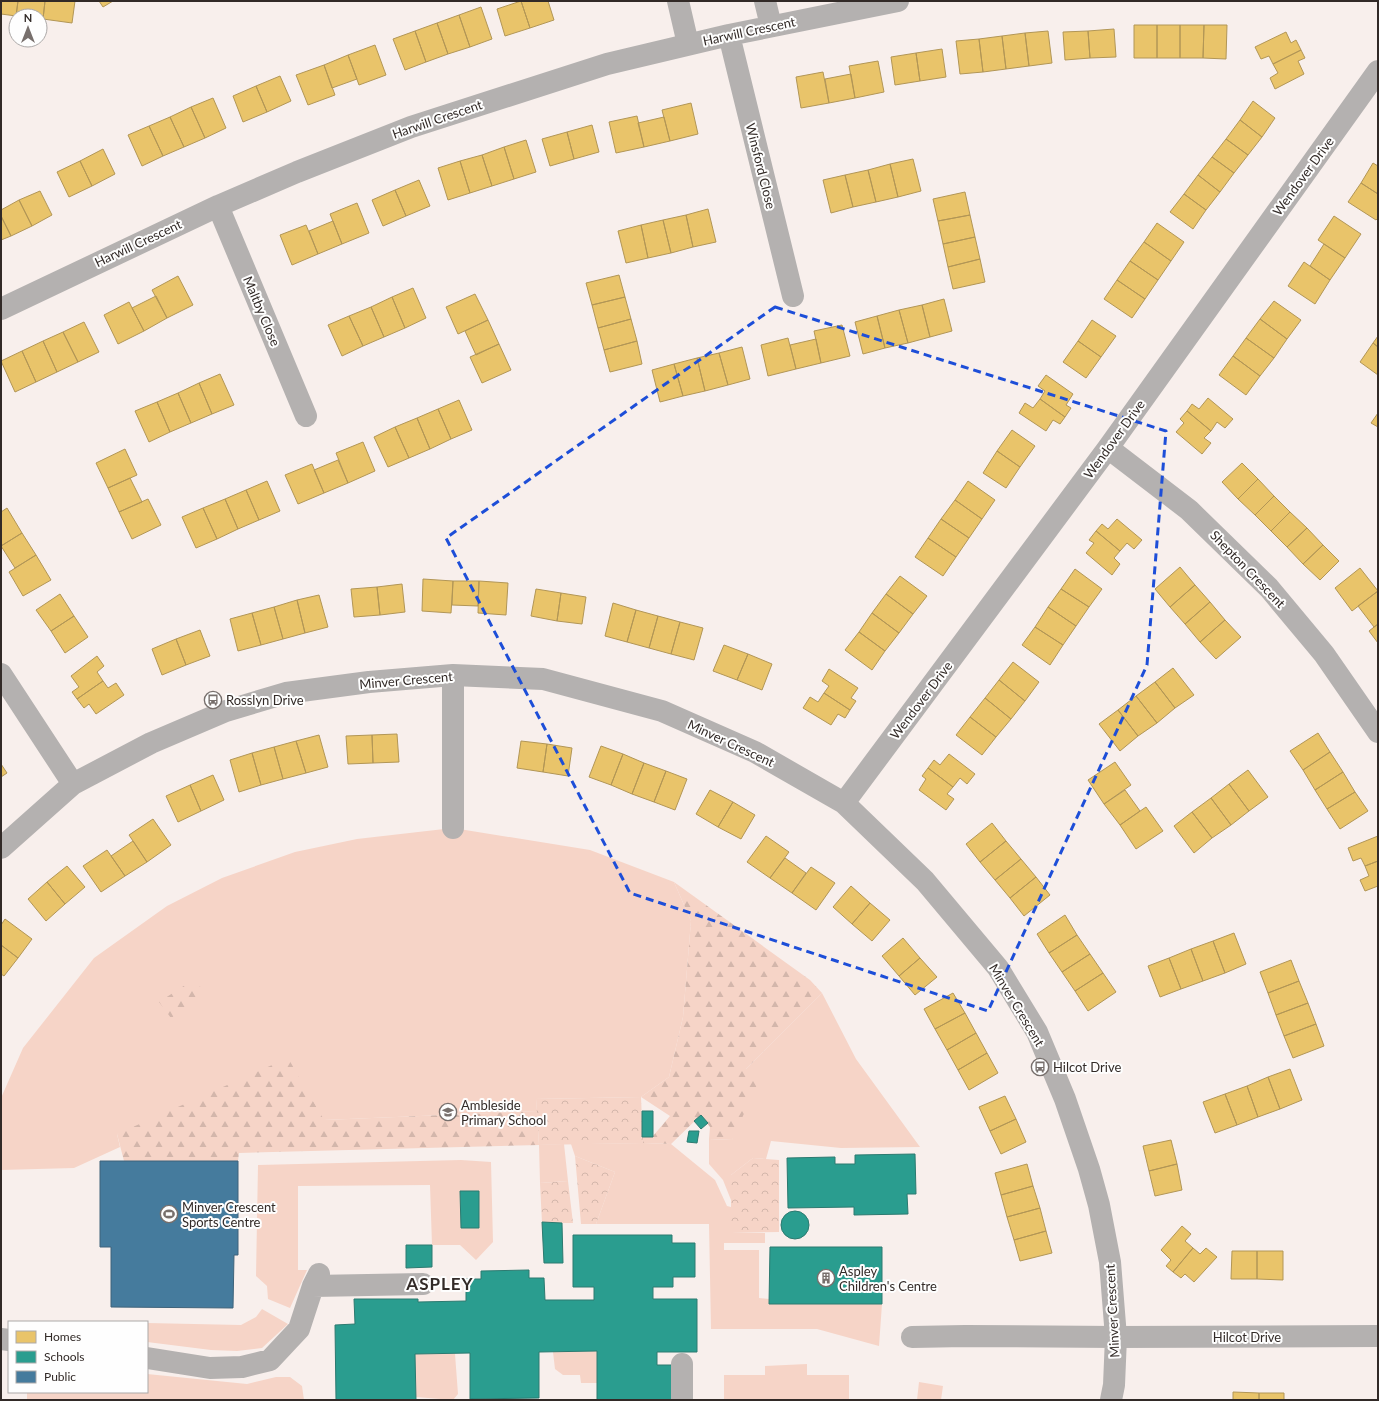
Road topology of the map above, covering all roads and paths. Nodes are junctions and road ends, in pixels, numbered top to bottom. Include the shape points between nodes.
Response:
1 (678, 1) edge
2 (766, 1) edge
3 (898, 1) edge
4 (771, 26) junction
5 (730, 35) junction
6 (688, 44) junction
7 (1378, 71) edge
8 (218, 206) junction
9 (793, 296) dead end
10 (1, 309) edge
11 (306, 416) dead end
12 (1108, 448) junction
13 (1, 674) edge
14 (453, 675) junction
15 (1378, 732) edge
16 (73, 784) junction
17 (844, 803) junction
18 (453, 828) dead end
19 (1, 848) edge
20 (423, 1284) dead end
21 (1378, 1336) edge
22 (912, 1337) dead end
23 (1116, 1337) junction
24 (148, 1358) edge
25 (682, 1364) dead end
26 (682, 1400) edge
27 (1111, 1400) edge

1 - 6 street
2 - 4 street
3 - 4 street, Harwill Crescent
4 - 5 street, Harwill Crescent
5 - 6 street, Harwill Crescent
5 - 9 street, Winsford Close
6 - 8 street, Harwill Crescent via 607,64 411,127
7 - 12 street, Wendover Drive
8 - 10 street, Harwill Crescent
8 - 11 street, Maltby Close
12 - 15 street, Shepton Crescent via 1189,510 1269,588 1324,654
12 - 17 street, Wendover Drive
13 - 16 street
14 - 16 street, Minver Crescent via 369,682 286,693 226,711 192,725 151,743
14 - 17 street, Minver Crescent via 543,679 662,711 755,752
14 - 18 street
16 - 19 street, Minver Crescent
17 - 23 street, Minver Crescent via 925,881 998,968 1037,1032 1065,1099 1099,1205 1110,1262
20 - 24 street via 316,1280 299,1329 270,1360 242,1367 210,1368
21 - 23 street, Hilcot Drive
22 - 23 street, Hilcot Drive
23 - 27 street, Minver Crescent
25 - 26 street

